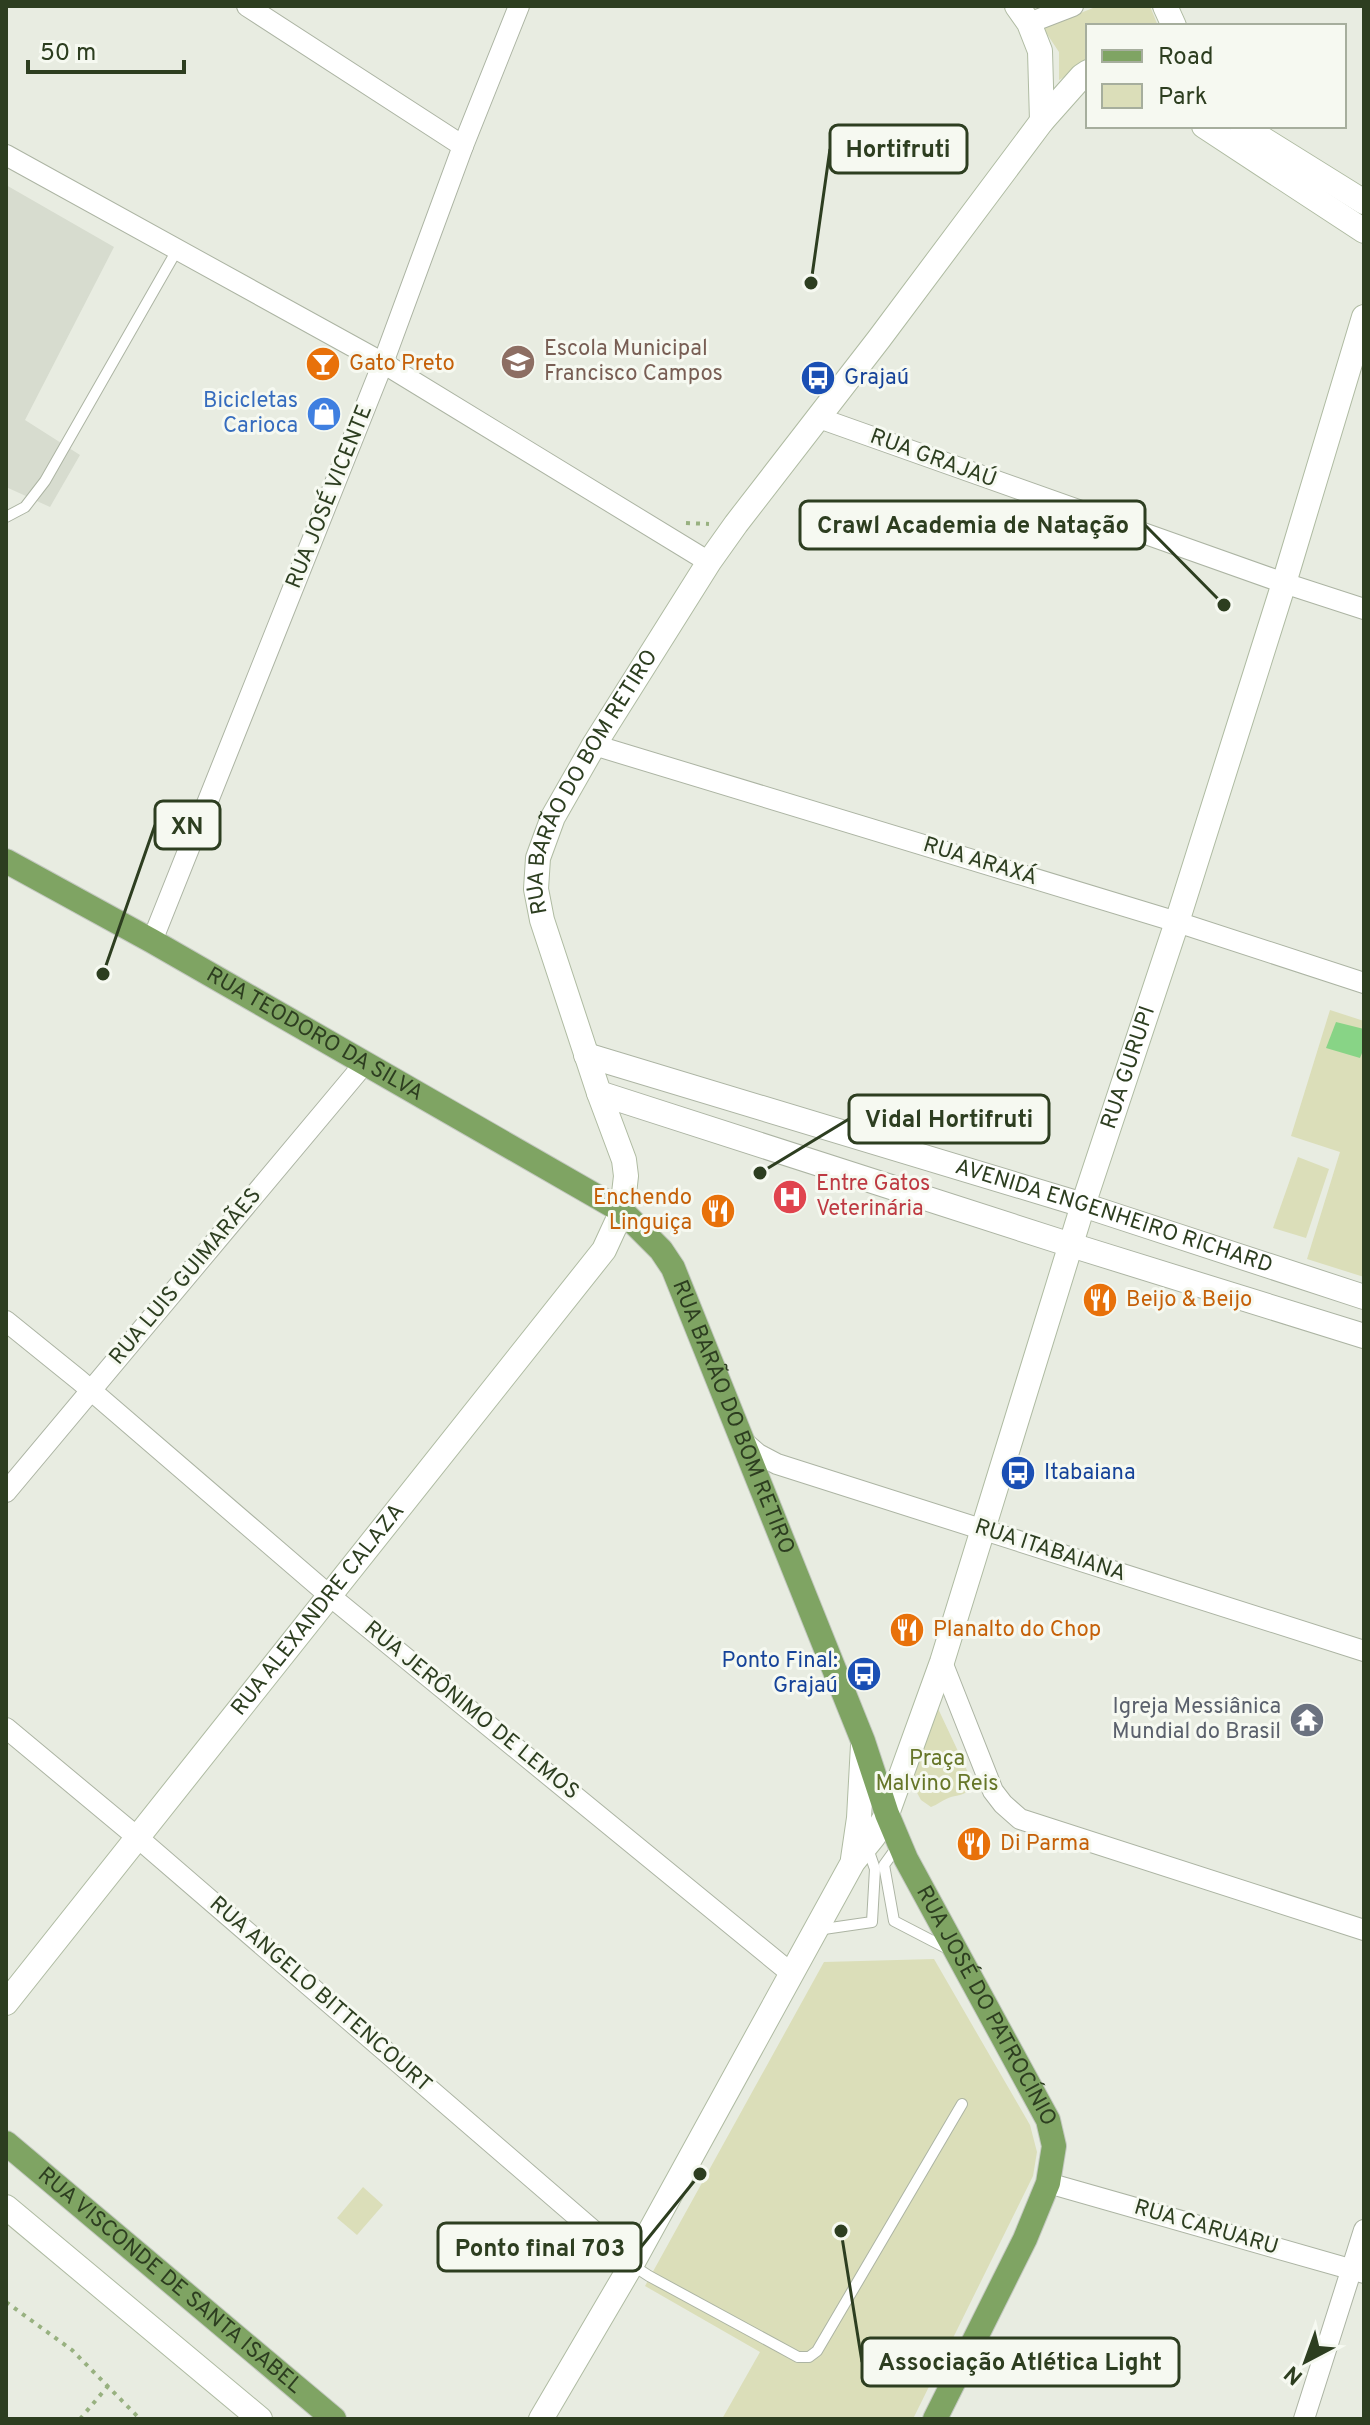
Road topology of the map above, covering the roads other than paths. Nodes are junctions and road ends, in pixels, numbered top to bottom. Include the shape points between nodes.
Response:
1 (247, 6) edge
2 (519, 6) edge
3 (1073, 6) edge
4 (1023, 15) edge
5 (1086, 73) edge
6 (1042, 121) junction
7 (1207, 128) edge
8 (1245, 128) edge
9 (463, 146) junction
10 (6, 155) edge
11 (1364, 202) edge
12 (1364, 231) edge
13 (177, 250) junction
14 (1364, 317) edge
15 (383, 363) junction
16 (819, 418) junction
17 (6, 517) edge
18 (709, 562) junction
19 (1284, 583) junction
20 (1364, 609) edge
21 (594, 745) junction
22 (6, 861) edge
23 (1177, 922) junction
24 (152, 941) junction
25 (1364, 983) edge
26 (586, 1055) junction
27 (365, 1063) junction
28 (599, 1093) junction
29 (1083, 1205) junction
30 (622, 1211) junction
31 (1071, 1245) junction
32 (1364, 1297) edge
33 (6, 1321) edge
34 (1364, 1336) edge
35 (91, 1391) junction
36 (743, 1441) junction
37 (6, 1492) edge
38 (983, 1530) junction
39 (330, 1596) junction
40 (1364, 1651) edge
41 (942, 1662) junction
42 (6, 1728) edge
43 (863, 1741) junction
44 (887, 1814) junction
45 (137, 1837) junction
46 (900, 1844) junction
47 (860, 1853) junction
48 (815, 1930) junction
49 (1364, 1930) edge
50 (957, 1953) junction
51 (792, 1974) junction
52 (6, 2003) edge
53 (962, 2104) dead end
54 (6, 2143) edge
55 (1048, 2183) junction
56 (6, 2207) edge
57 (1364, 2230) edge
58 (632, 2264) junction
59 (1357, 2271) edge
60 (260, 2419) edge
61 (334, 2419) edge
62 (541, 2419) edge
63 (935, 2419) edge
64 (1304, 2419) edge

1 - 9 street
2 - 9 street, RUA JOSÉ VICENTE
3 - 4 street
4 - 6 main road via 1040,51
5 - 6 main road, RUA BARÃO DO BOM RETIRO
6 - 16 main road, RUA BARÃO DO BOM RETIRO
7 - 12 main road
8 - 11 main road
9 - 15 street, RUA JOSÉ VICENTE
10 - 13 street
13 - 15 street
13 - 17 lane via 45,481 25,507
14 - 19 main road, RUA GURUPI
15 - 18 street
15 - 24 street, RUA JOSÉ VICENTE
16 - 18 main road, RUA BARÃO DO BOM RETIRO
16 - 19 street, RUA GRAJAÚ
18 - 21 main road, RUA BARÃO DO BOM RETIRO
19 - 20 street, RUA GRAJAÚ
19 - 23 main road, RUA GURUPI
21 - 23 street, RUA ARAXÁ
21 - 26 main road, RUA BARÃO DO BOM RETIRO via 553,817 538,858 536,889
22 - 24 main road, RUA TEODORO DA SILVA
23 - 25 street, RUA ARAXÁ
23 - 29 main road, RUA GURUPI
24 - 27 main road, RUA TEODORO DA SILVA
26 - 28 main road, RUA BARÃO DO BOM RETIRO
26 - 29 main road, AVENIDA ENGENHEIRO RICHARD
27 - 30 main road, RUA TEODORO DA SILVA
27 - 35 street, RUA LUIS GUIMARÃES
28 - 30 main road, RUA BARÃO DO BOM RETIRO via 624,1160
28 - 31 main road, AVENIDA ENGENHEIRO RICHARD
29 - 31 main road, RUA GURUPI
29 - 32 main road, AVENIDA ENGENHEIRO RICHARD
30 - 36 main road, RUA BARÃO DO BOM RETIRO via 673,1268
30 - 39 main road, RUA ALEXANDRE CALAZA via 594,1264
31 - 34 main road, AVENIDA ENGENHEIRO RICHARD
31 - 38 main road, RUA GURUPI
33 - 35 street, RUA JERÔNIMO DE LEMOS
35 - 37 street, RUA LUIS GUIMARÃES
35 - 39 street, RUA JERÔNIMO DE LEMOS
36 - 38 street, RUA ITABAIANA via 777,1464
36 - 43 main road, RUA BARÃO DO BOM RETIRO
38 - 40 street, RUA ITABAIANA
38 - 41 main road, RUA GURUPI
39 - 45 main road, RUA ALEXANDRE CALAZA
39 - 51 street, RUA JERÔNIMO DE LEMOS
41 - 44 main road, RUA GURUPI
41 - 49 street via 993,1791 1020,1819
42 - 45 street, RUA ANGELO BITTENCOURT
43 - 44 main road, RUA BARÃO DO BOM RETIRO
43 - 47 main road, RUA BARÃO DO BOM RETIRO
44 - 46 main road, RUA JOSÉ DO PATROCÍNIO
44 - 47 main road, RUA BARÃO DO BOM RETIRO
45 - 52 main road, RUA ALEXANDRE CALAZA
45 - 58 street, RUA ANGELO BITTENCOURT
46 - 50 main road, RUA JOSÉ DO PATROCÍNIO
46 - 50 lane via 884,1865 894,1921
47 - 48 main road, RUA BARÃO DO BOM RETIRO
47 - 48 lane via 875,1869 872,1922
48 - 51 main road, RUA BARÃO DO BOM RETIRO
50 - 55 main road, RUA JOSÉ DO PATROCÍNIO via 1048,2120 1054,2146
51 - 58 main road, RUA BARÃO DO BOM RETIRO
53 - 58 lane via 809,2357 798,2357
54 - 61 main road, RUA VISCONDE DE SANTA ISABEL
55 - 59 street, RUA CARUARU
55 - 63 main road, RUA JOSÉ DO PATROCÍNIO
56 - 60 main road
57 - 59 street
58 - 62 main road, RUA BARÃO DO BOM RETIRO
59 - 64 street

